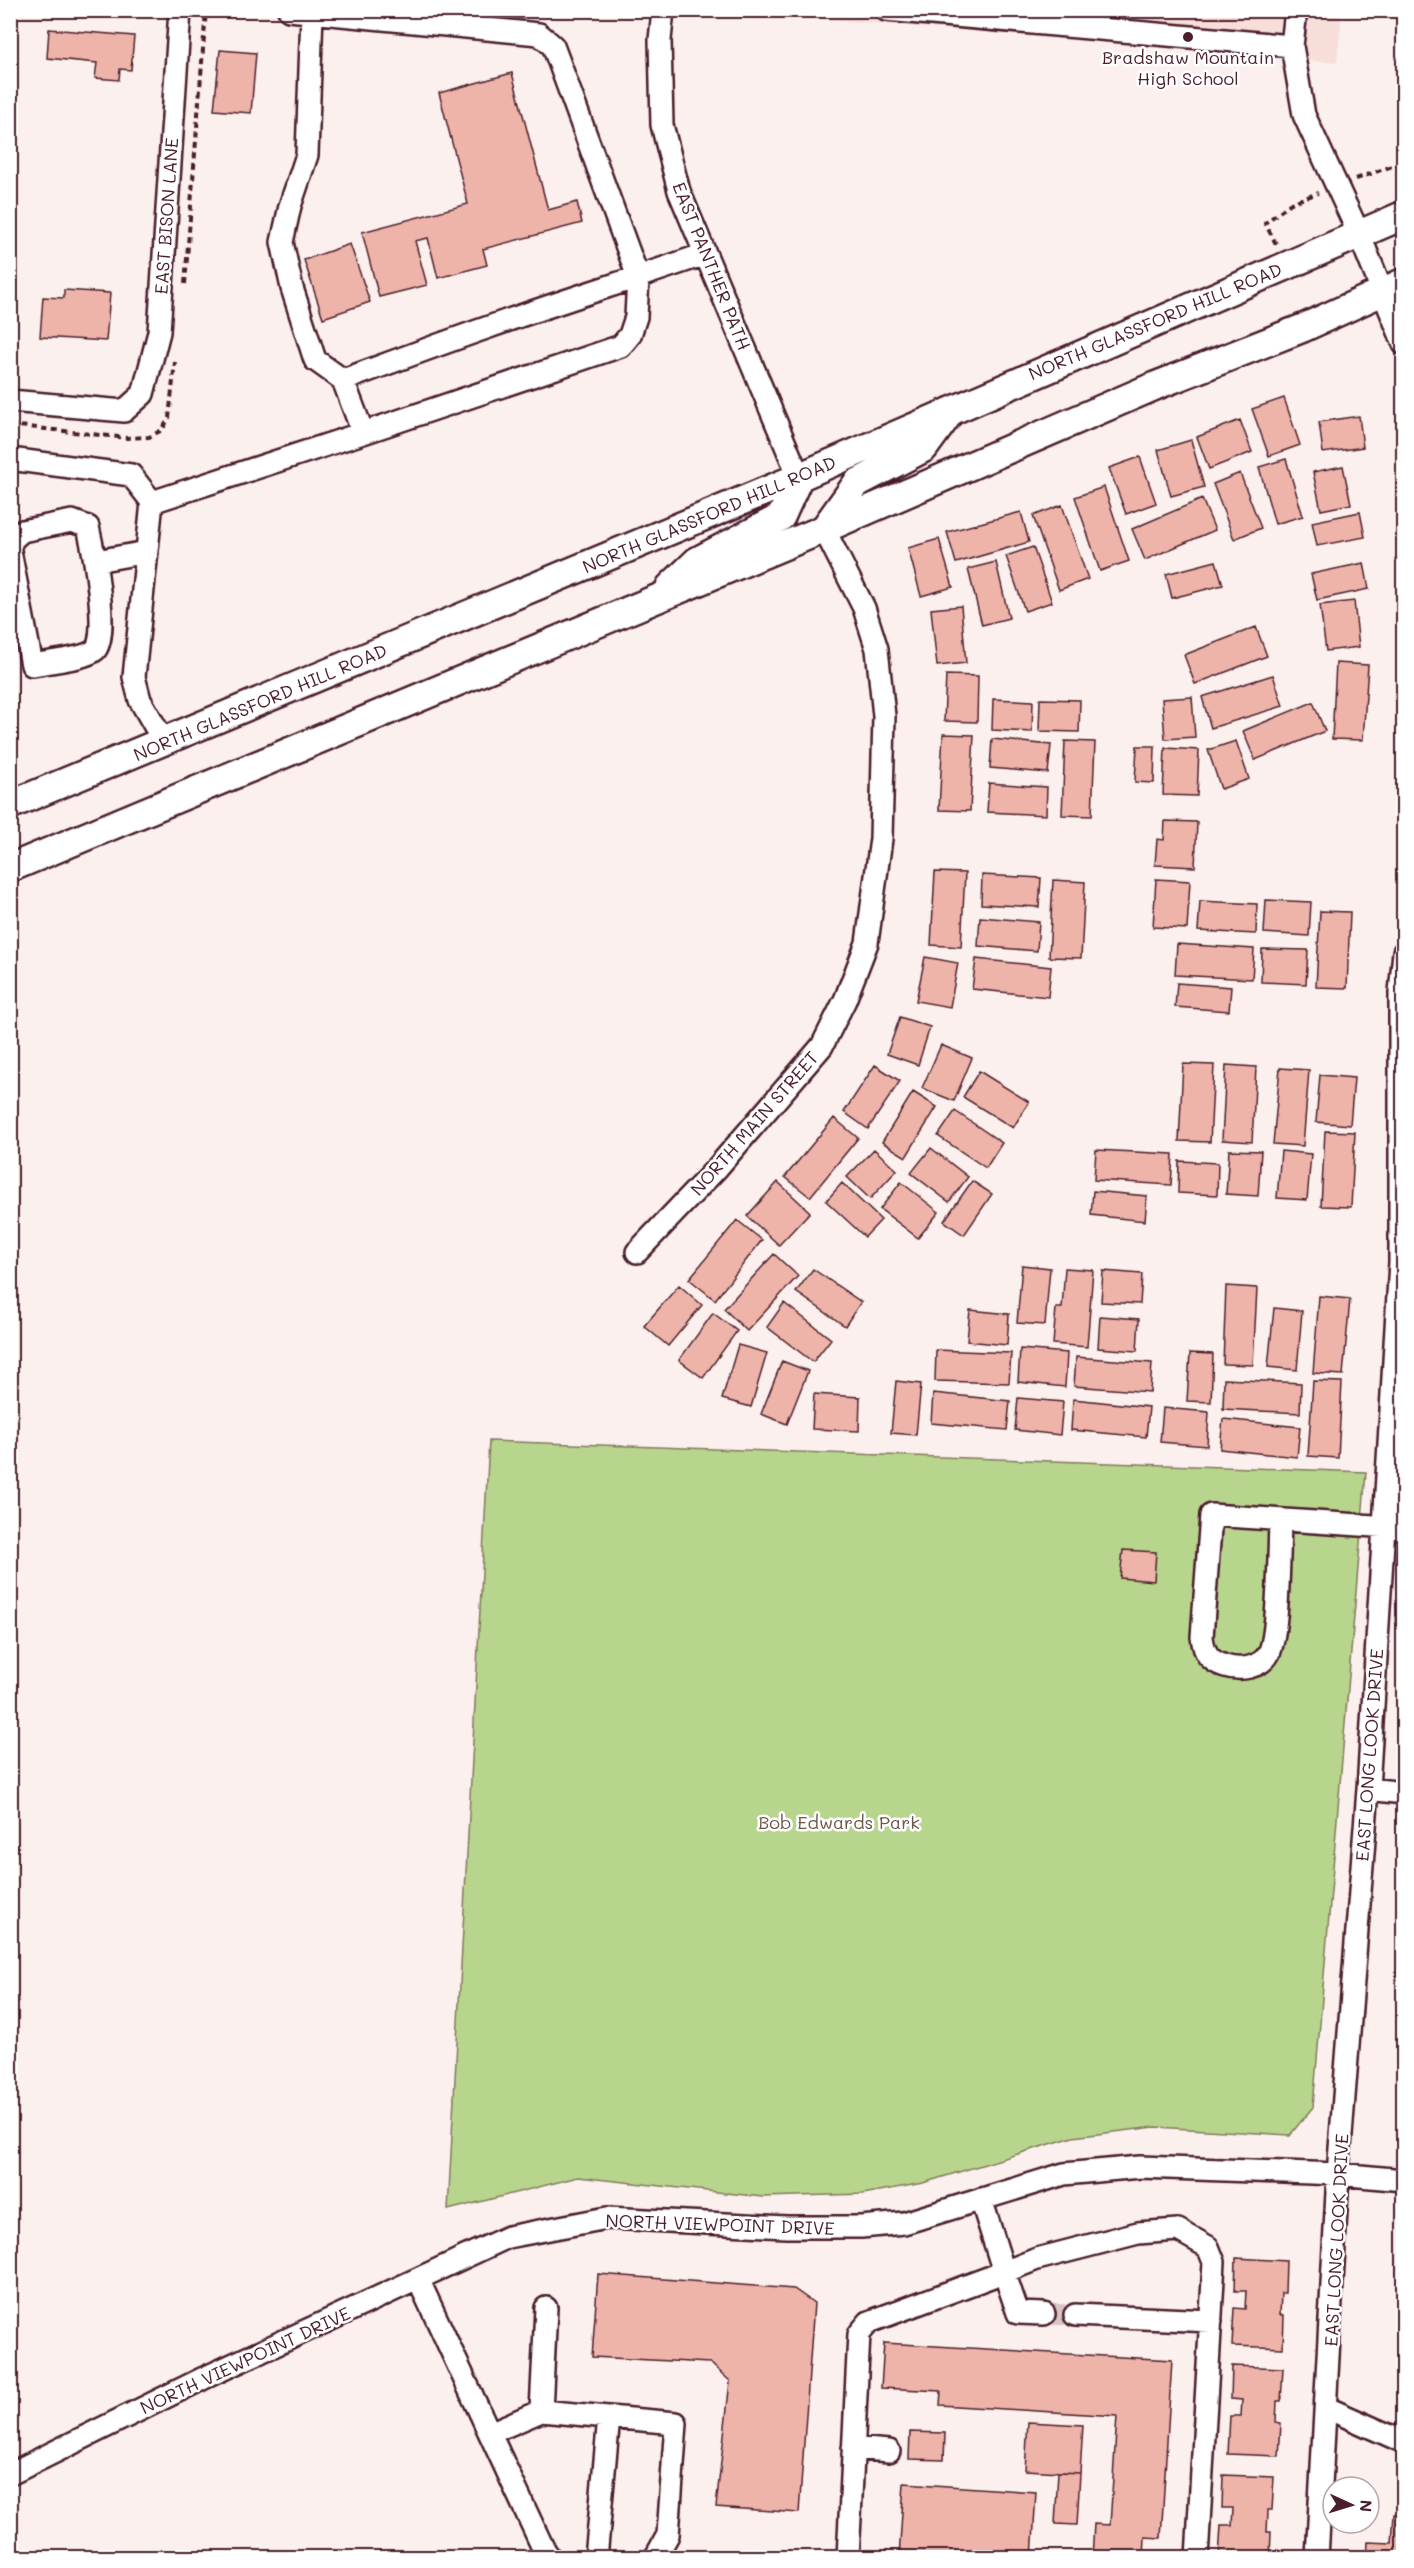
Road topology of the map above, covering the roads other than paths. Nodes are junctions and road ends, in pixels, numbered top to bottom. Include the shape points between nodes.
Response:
1 (180, 10) edge
2 (289, 10) edge
3 (663, 10) edge
4 (886, 10) edge
5 (1296, 10) edge
6 (312, 13) junction
7 (1292, 46) junction
8 (1404, 215) edge
9 (1359, 234) junction
10 (705, 254) junction
11 (638, 277) junction
12 (1393, 287) edge
13 (1404, 345) edge
14 (344, 380) junction
15 (10, 401) edge
16 (951, 410) junction
17 (363, 433) junction
18 (10, 459) edge
19 (799, 477) junction
20 (152, 502) junction
21 (824, 529) junction
22 (10, 546) edge
23 (10, 551) edge
24 (147, 552) junction
25 (96, 561) junction
26 (661, 597) junction
27 (164, 742) junction
28 (10, 805) edge
29 (10, 868) edge
30 (1404, 952) edge
31 (1402, 992) edge
32 (637, 1252) dead end
33 (1402, 1262) edge
34 (1280, 1520) junction
35 (1393, 1527) edge
36 (1368, 1789) junction
37 (1404, 1793) edge
38 (1338, 2174) junction
39 (1404, 2180) edge
40 (981, 2199) junction
41 (1004, 2272) junction
42 (418, 2279) junction
43 (546, 2308) dead end
44 (1044, 2314) tunnel mouth
45 (1075, 2315) tunnel mouth
46 (1211, 2321) junction
47 (1327, 2408) junction
48 (541, 2411) junction
49 (609, 2417) junction
50 (490, 2433) junction
51 (1404, 2442) edge
52 (854, 2448) junction
53 (889, 2451) dead end
54 (10, 2474) edge
55 (550, 2558) edge
56 (596, 2558) edge
57 (655, 2558) edge
58 (848, 2558) edge
59 (1197, 2558) edge
60 (1317, 2558) edge

1 - 15 street, EAST BISON LANE via 159,332 142,394 124,411
2 - 6 street
3 - 10 street, EAST PANTHER PATH via 662,125 679,191
4 - 7 street
5 - 7 street
6 - 11 street via 538,34 553,46
6 - 14 street via 307,155 282,242 315,360
7 - 9 street via 1304,115
8 - 9 main road, NORTH GLASSFORD HILL ROAD
9 - 12 street
9 - 16 main road, NORTH GLASSFORD HILL ROAD
10 - 11 street
10 - 19 street, EAST PANTHER PATH
11 - 14 street
11 - 17 street via 636,317 621,346
12 - 13 street
12 - 21 main road
14 - 17 street
16 - 19 main road, NORTH GLASSFORD HILL ROAD
16 - 21 main road via 924,447 857,483
17 - 20 street
18 - 20 street via 131,476
19 - 26 main road via 781,517 697,561
19 - 27 main road, NORTH GLASSFORD HILL ROAD
20 - 24 street
21 - 26 main road
21 - 32 street, NORTH MAIN STREET via 864,608 877,649 884,716 881,839 867,943 822,1046 717,1168
22 - 25 street via 22,531 72,521 87,527
23 - 25 street via 32,665 96,649 102,637
24 - 25 street
24 - 27 street via 134,677 140,700
26 - 29 main road
27 - 28 main road, NORTH GLASSFORD HILL ROAD
30 - 31 street, EAST LONG LOOK DRIVE
31 - 33 street, EAST LONG LOOK DRIVE
33 - 35 street, EAST LONG LOOK DRIVE
34 - 34 street via 1211,1515 1202,1637 1203,1652 1215,1663 1246,1669 1270,1652
34 - 35 street
35 - 36 street, EAST LONG LOOK DRIVE
36 - 37 street
36 - 38 street, EAST LONG LOOK DRIVE
38 - 39 street, NORTH VIEWPOINT DRIVE
38 - 40 street, NORTH VIEWPOINT DRIVE via 1140,2167 1064,2174
38 - 47 street, EAST LONG LOOK DRIVE
40 - 41 street
40 - 42 street, NORTH VIEWPOINT DRIVE via 904,2223 861,2227 607,2218 508,2237
41 - 44 street via 1018,2313
41 - 46 street via 1037,2259 1138,2233 1178,2230 1208,2247 1214,2262
41 - 52 street via 869,2322 859,2334
42 - 50 street
42 - 54 street, NORTH VIEWPOINT DRIVE
43 - 48 street
45 - 46 street
46 - 59 street
47 - 51 street
47 - 60 street, EAST LONG LOOK DRIVE
48 - 49 street
48 - 50 street
49 - 56 street
49 - 57 street via 676,2423 668,2535
50 - 55 street
52 - 53 street
52 - 58 street

